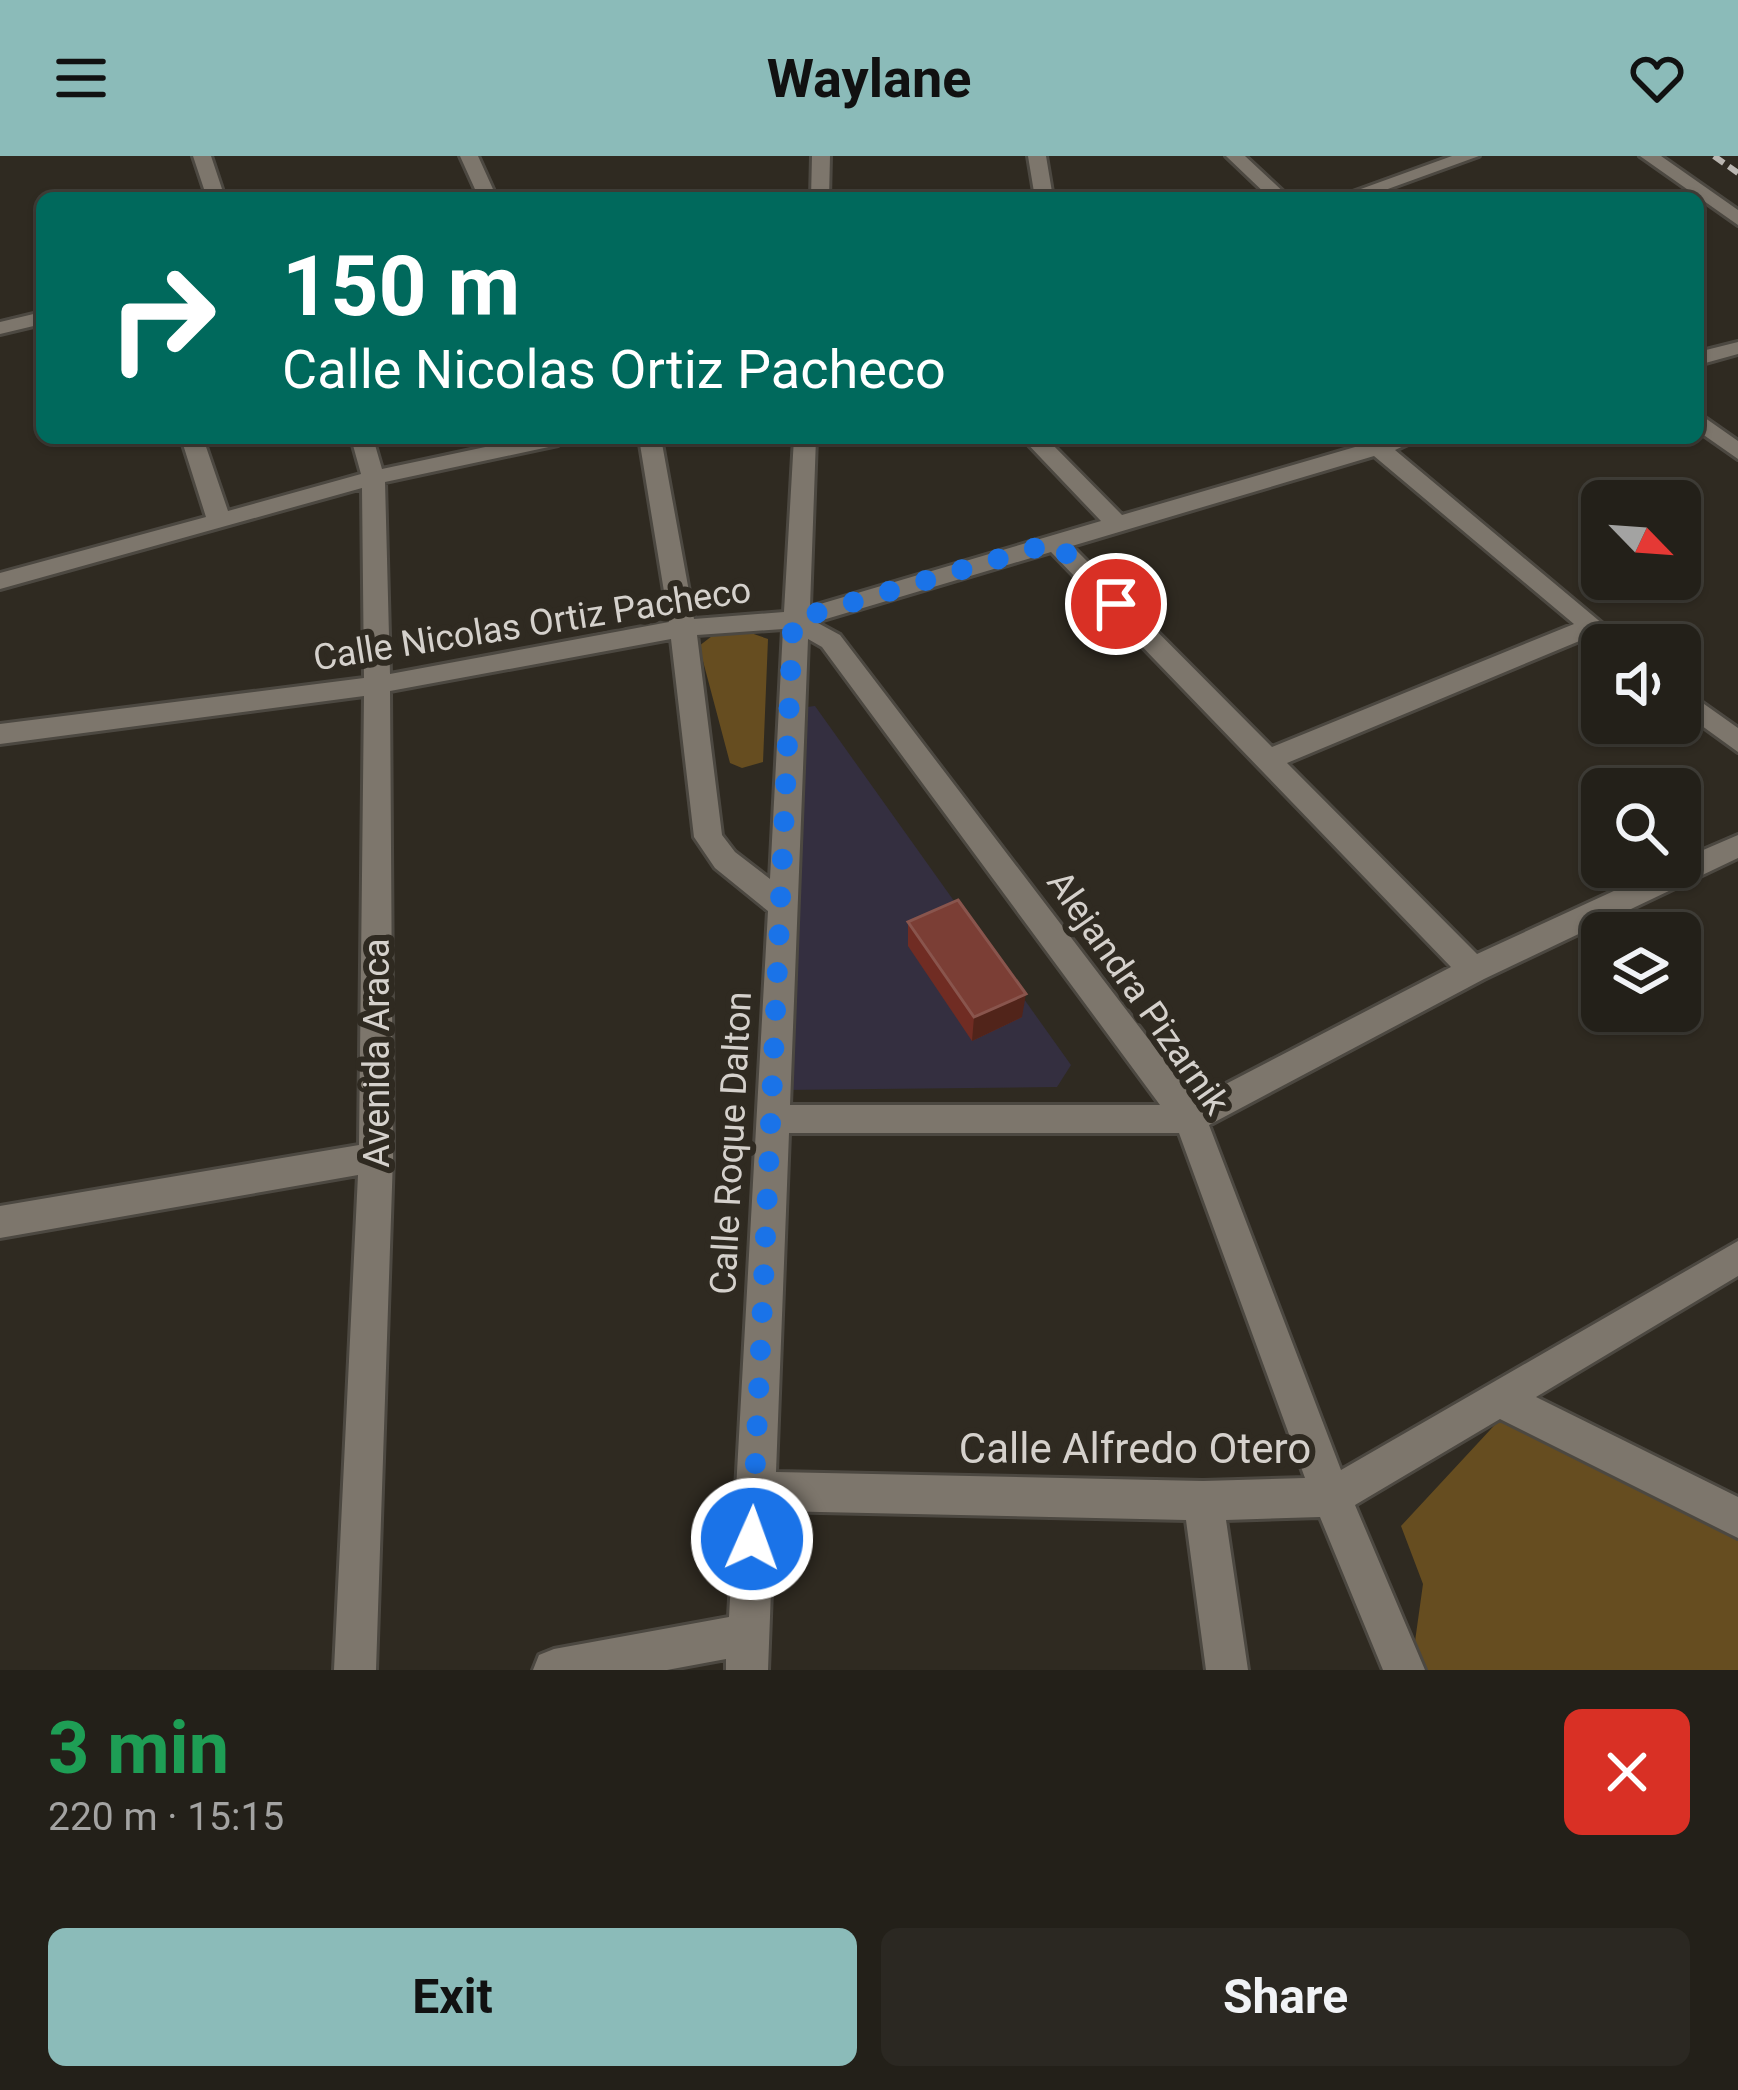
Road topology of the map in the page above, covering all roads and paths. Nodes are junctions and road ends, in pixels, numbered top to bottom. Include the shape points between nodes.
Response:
1 (202, 156) edge
2 (469, 156) edge
3 (821, 156) edge
4 (1037, 156) edge
5 (1235, 156) edge
6 (1470, 156) edge
7 (1649, 156) edge
8 (1437, 160) edge
9 (1394, 181) junction
10 (213, 192) edge
11 (485, 192) edge
12 (820, 192) edge
13 (1043, 192) edge
14 (1274, 192) edge
15 (1362, 192) edge
16 (1408, 192) edge
17 (1700, 192) edge
18 (1704, 195) edge
19 (1738, 219) edge
20 (36, 319) edge
21 (0, 328) edge
22 (1738, 348) edge
23 (1704, 357) edge
24 (1704, 425) edge
25 (194, 444) edge
26 (364, 444) edge
27 (530, 444) edge
28 (651, 444) edge
29 (805, 444) edge
30 (1040, 444) edge
31 (1365, 444) edge
32 (1374, 444) edge
33 (1738, 452) edge
34 (373, 478) junction
35 (219, 520) junction
36 (1114, 521) junction
37 (1055, 542) junction
38 (0, 581) edge
39 (793, 620) junction
40 (1590, 624) edge
41 (683, 628) junction
42 (1581, 631) edge
43 (377, 685) junction
44 (1701, 713) edge
45 (0, 734) edge
46 (1738, 742) edge
47 (1268, 760) junction
48 (1738, 846) edge
49 (780, 904) junction
50 (1473, 970) junction
51 (770, 1119) junction
52 (1190, 1119) junction
53 (376, 1156) junction
54 (0, 1222) edge
55 (1738, 1257) edge
56 (1500, 1400) junction
57 (753, 1491) junction
58 (1332, 1497) junction
59 (1203, 1501) junction
60 (1738, 1518) edge
61 (748, 1652) edge
62 (355, 1670) edge
63 (554, 1670) edge
64 (1228, 1670) edge
65 (1404, 1670) edge

1 - 10 street
2 - 11 street
3 - 12 street
4 - 13 street
5 - 14 street
6 - 8 street
7 - 17 street
8 - 9 street
9 - 15 street
9 - 16 street
18 - 19 street
20 - 21 street
22 - 23 street
24 - 33 street
25 - 35 street
26 - 34 street, Avenida Araca
27 - 34 street
28 - 41 street
29 - 39 street, Calle Roque Dalton
30 - 36 street
31 - 36 street, Calle Nicolas Ortiz Pacheco
32 - 40 street
34 - 35 street
34 - 43 street, Avenida Araca
35 - 38 street
36 - 37 street, Calle Nicolas Ortiz Pacheco
37 - 39 street, Calle Nicolas Ortiz Pacheco
37 - 47 street
39 - 41 street, Calle Nicolas Ortiz Pacheco
39 - 49 street, Calle Roque Dalton
39 - 52 street, Alejandra Pizarnik via 831,641
41 - 43 street, Calle Nicolas Ortiz Pacheco
41 - 49 street via 708,837
42 - 47 street
43 - 45 street, Calle Nicolas Ortiz Pacheco
43 - 53 street, Avenida Araca
44 - 46 street
47 - 50 street
48 - 50 street
49 - 51 street, Calle Roque Dalton
50 - 52 street
51 - 52 street
51 - 57 street, Calle Roque Dalton
52 - 58 street, Alejandra Pizarnik
53 - 54 street
53 - 62 street, Avenida Araca
55 - 56 street, Calle Alfredo Otero
56 - 58 street, Calle Alfredo Otero
56 - 60 street
57 - 59 street, Calle Alfredo Otero
57 - 61 street, Calle Roque Dalton
58 - 59 street, Calle Alfredo Otero
58 - 65 street, Alejandra Pizarnik
59 - 64 street
61 - 63 street

